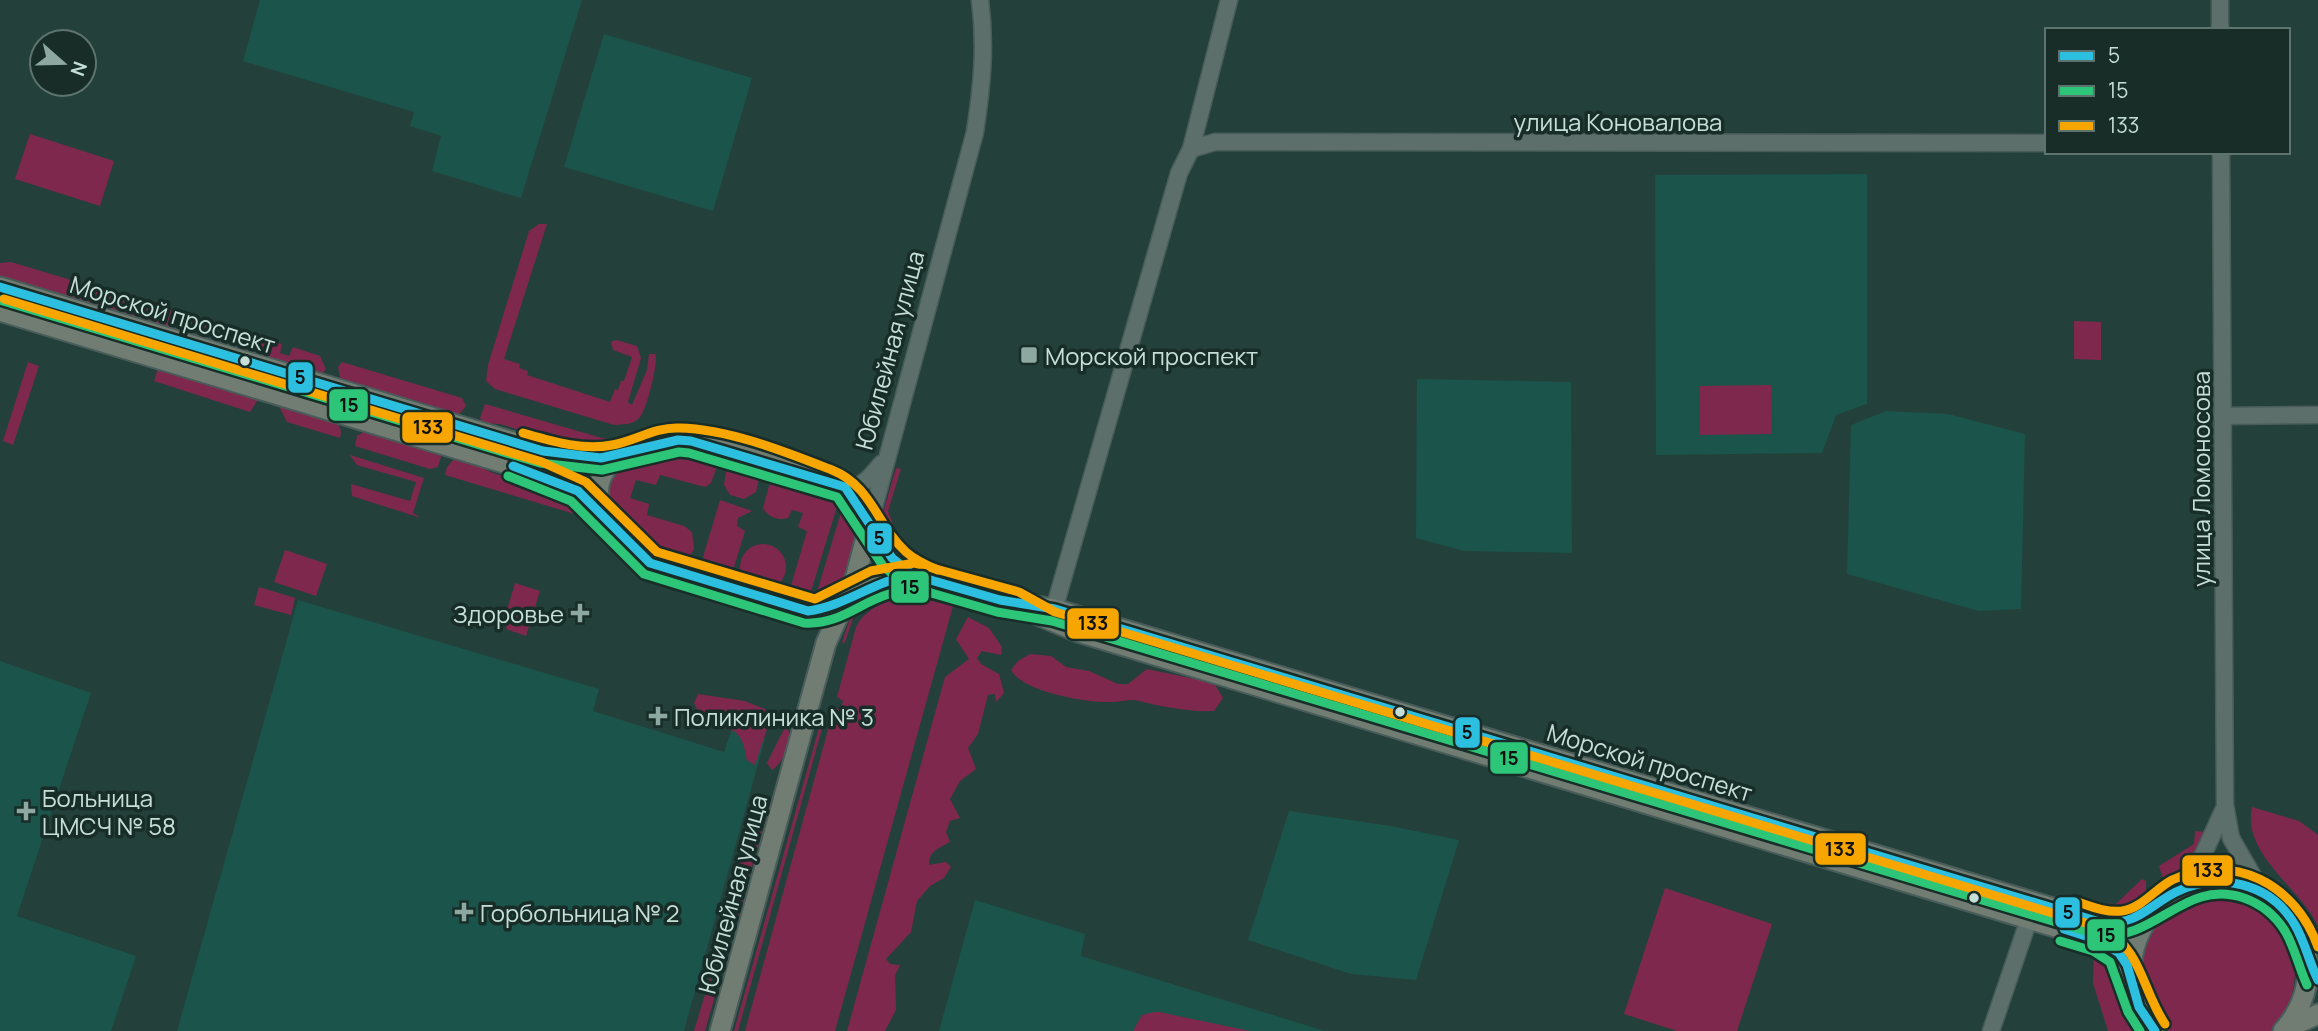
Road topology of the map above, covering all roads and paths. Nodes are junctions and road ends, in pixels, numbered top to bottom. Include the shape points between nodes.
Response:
1 (980, 0) edge
2 (1229, 0) edge
3 (2220, 0) edge
4 (2220, 28) edge
5 (2045, 143) edge
6 (1191, 149) junction
7 (2221, 154) edge
8 (0, 287) edge
9 (0, 311) edge
10 (2318, 415) edge
11 (2222, 416) junction
12 (543, 452) junction
13 (617, 456) junction
14 (885, 459) junction
15 (537, 473) junction
16 (845, 487) junction
17 (602, 513) junction
18 (870, 522) junction
19 (913, 575) junction
20 (844, 600) junction
21 (808, 611) junction
22 (1053, 616) junction
23 (826, 643) junction
24 (2225, 805) junction
25 (2262, 892) junction
26 (2174, 893) junction
27 (2032, 911) junction
28 (2151, 913) junction
29 (2307, 961) junction
30 (2318, 980) edge
31 (2132, 983) junction
32 (2318, 1014) edge
33 (720, 1031) edge
34 (1992, 1031) edge
35 (2155, 1031) edge
36 (2284, 1031) edge

1 - 14 street, Юбилейная улица via 984,70 975,132
2 - 6 street
3 - 4 street
5 - 6 street, улица Коновалова via 1215,142
6 - 22 street via 1179,173
7 - 11 street, улица Ломоносова
8 - 12 main road, Морской проспект
9 - 15 main road, Морской проспект
10 - 11 street
11 - 24 street, улица Ломоносова
12 - 13 main road, Морской проспект
12 - 15 main road via 546,458
13 - 16 main road, Морской проспект via 653,443 691,441
13 - 17 main road via 600,477 597,496
14 - 16 street via 869,479
14 - 18 street, Юбилейная улица
15 - 17 main road, Морской проспект via 578,491
16 - 18 main road, Морской проспект
17 - 21 main road, Морской проспект via 650,563
18 - 19 main road, Морской проспект via 892,558
18 - 20 main road, Юбилейная улица via 855,579
19 - 20 main road, Морской проспект via 884,578
19 - 22 main road, Морской проспект
20 - 21 main road, Морской проспект
20 - 23 main road, Юбилейная улица
21 - 23 main road
22 - 27 main road, Морской проспект
23 - 33 main road, Юбилейная улица
24 - 25 street via 2231,838
24 - 26 street via 2203,855
25 - 26 main road via 2220,881
25 - 29 main road via 2295,923
26 - 28 main road
27 - 28 main road, Морской проспект via 2103,923 2127,922
27 - 31 main road, Морской проспект via 2112,946 2127,965
27 - 34 street
28 - 31 main road via 2133,949
29 - 30 main road
29 - 36 main road via 2303,1000
31 - 35 main road, Морской проспект via 2139,1007
32 - 36 main road

